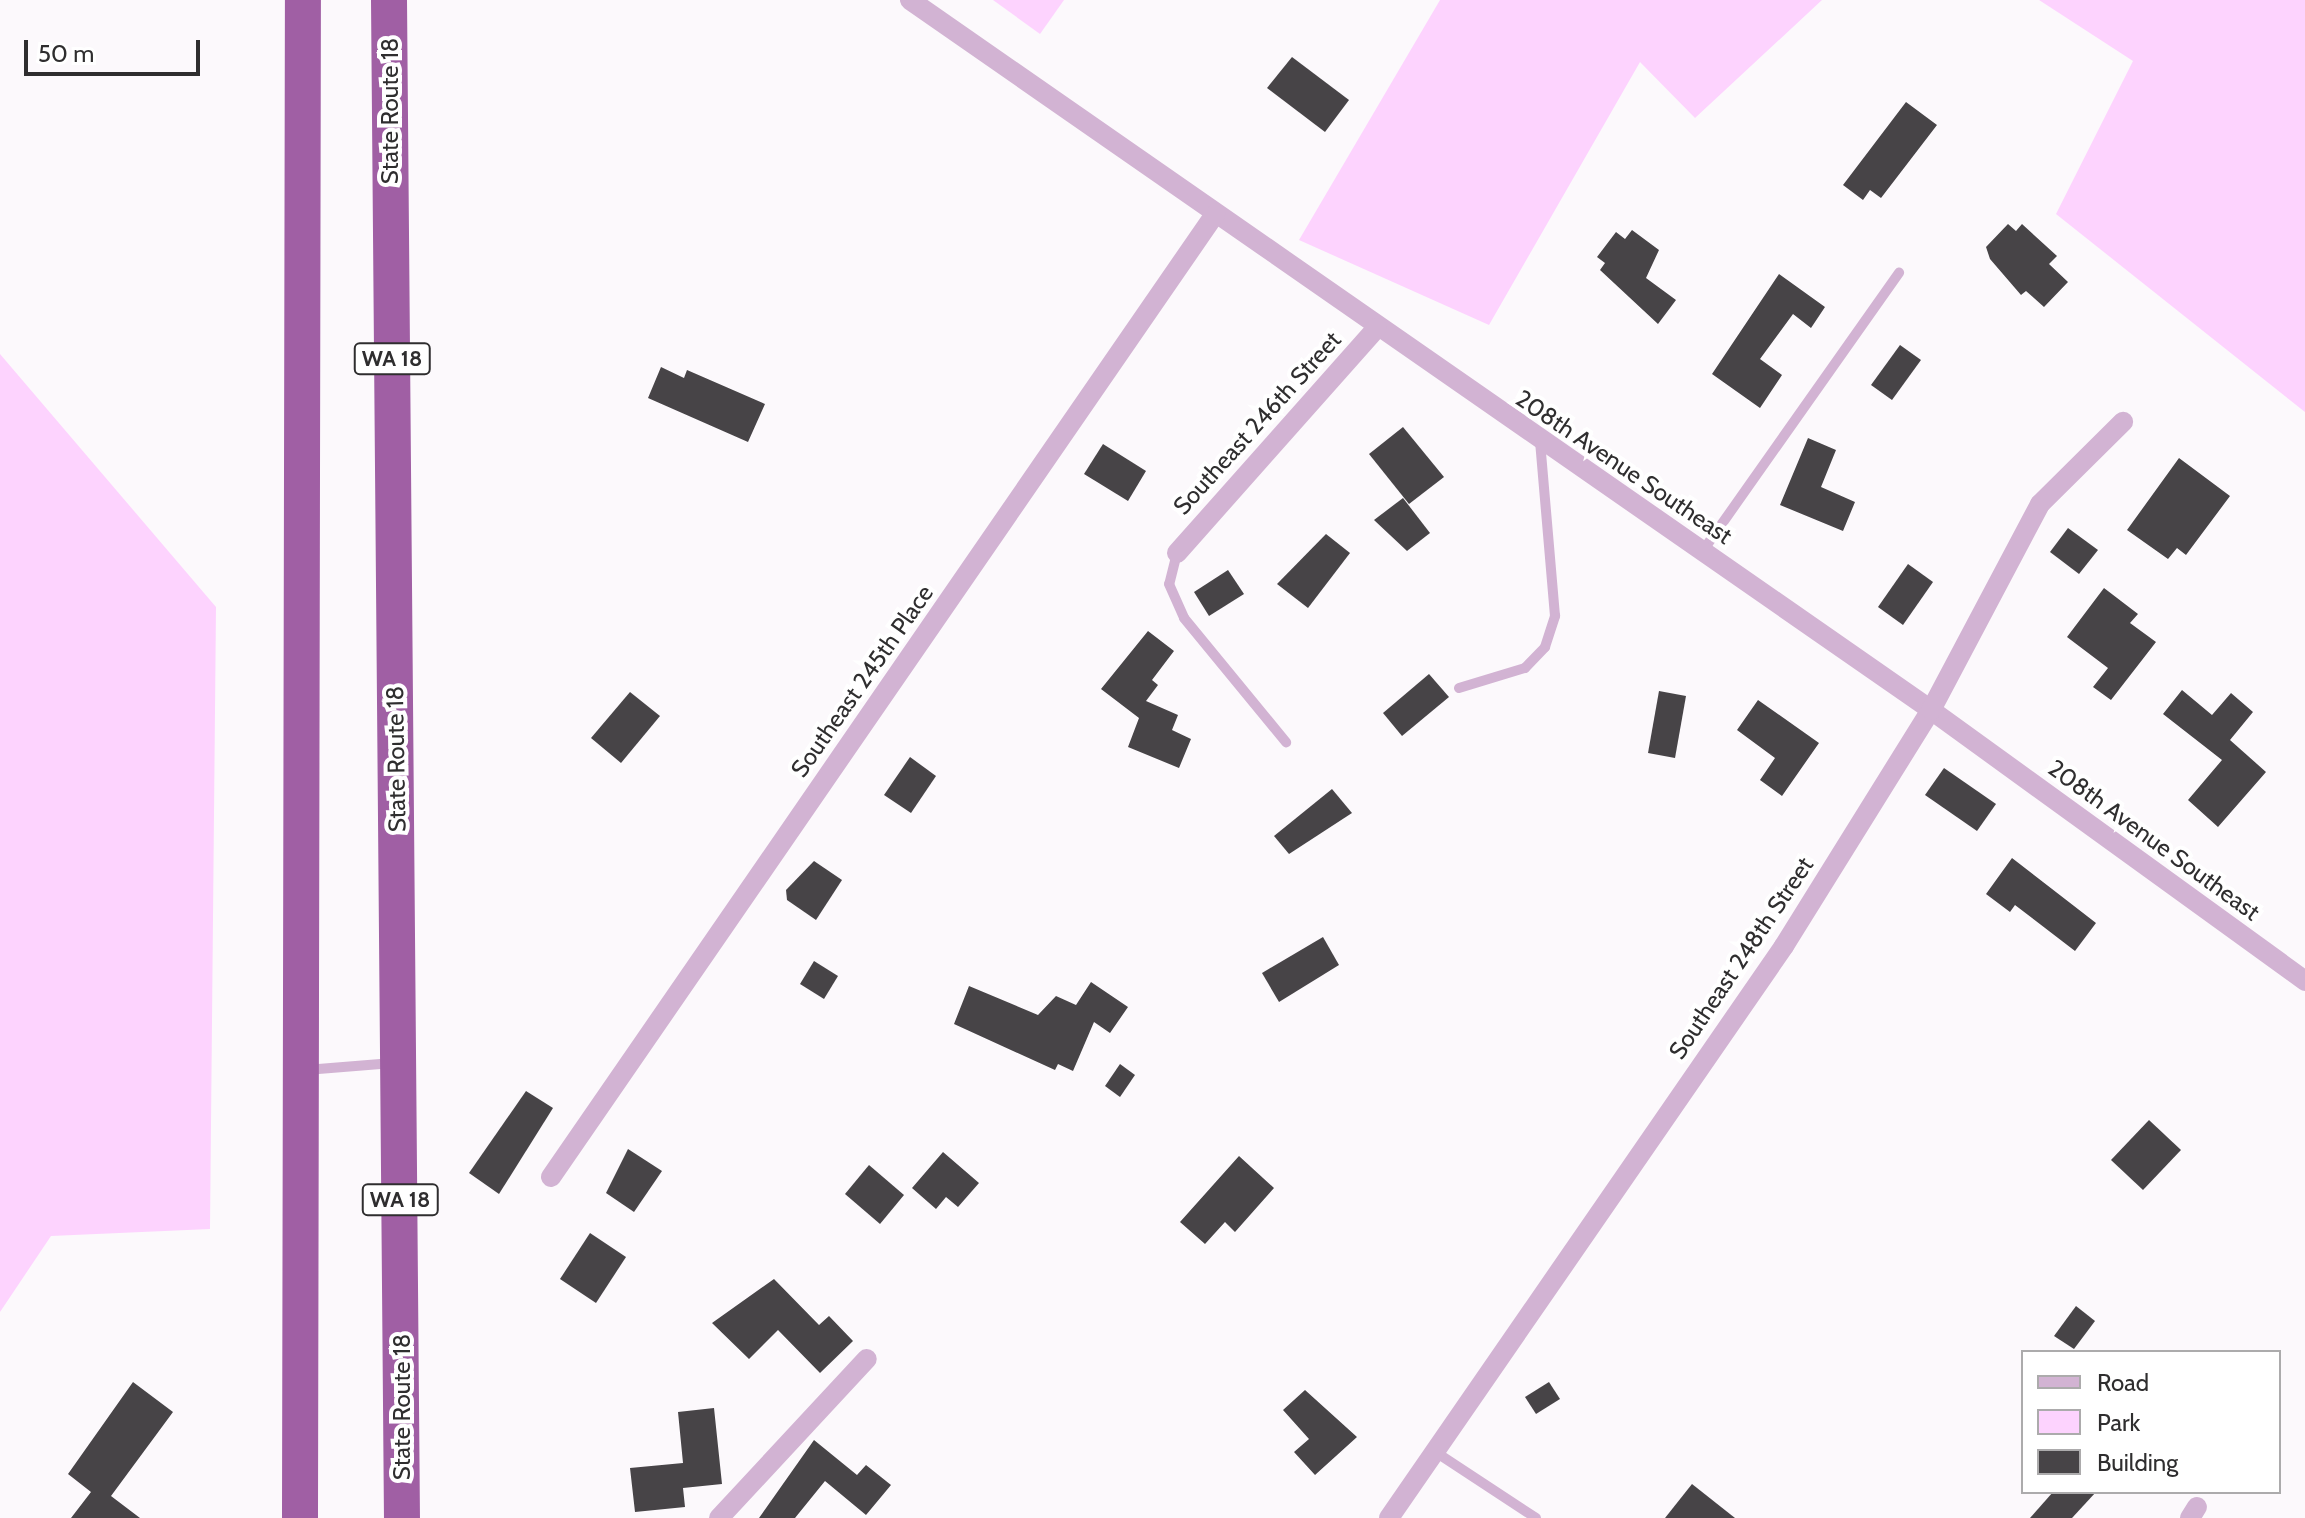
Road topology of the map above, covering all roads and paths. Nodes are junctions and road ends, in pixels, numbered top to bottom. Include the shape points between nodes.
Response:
1 (303, 0) edge
2 (389, 0) edge
3 (910, 0) edge
4 (1215, 214) junction
5 (1899, 273) dead end
6 (1377, 328) junction
7 (2123, 422) dead end
8 (1540, 440) junction
9 (1702, 552) junction
10 (1177, 553) joint
11 (1459, 688) dead end
12 (1931, 710) junction
13 (1286, 742) dead end
14 (2305, 981) edge
15 (399, 1063) junction
16 (303, 1070) junction
17 (551, 1177) dead end
18 (867, 1359) dead end
19 (1433, 1450) junction
20 (300, 1518) edge
21 (402, 1518) edge
22 (719, 1518) edge
23 (1389, 1518) edge
24 (1536, 1518) edge

1 - 16 highway
2 - 15 highway, State Route 18 / WA 18
3 - 4 street, 208th Avenue Southeast
4 - 6 street, 208th Avenue Southeast
4 - 17 street, Southeast 245th Place
5 - 9 lane
6 - 8 street, 208th Avenue Southeast
6 - 10 street, Southeast 246th Street
7 - 12 street, Southeast 248th Street via 2040,504
8 - 9 street, 208th Avenue Southeast
8 - 11 lane via 1555,616 1545,647 1525,668
9 - 12 street, 208th Avenue Southeast
10 - 13 lane via 1169,584 1184,618
12 - 14 street, 208th Avenue Southeast
12 - 19 street, Southeast 248th Street via 1784,946
15 - 16 lane
15 - 21 highway, State Route 18 / WA 18
16 - 20 highway
18 - 22 street
19 - 23 street, Southeast 248th Street
19 - 24 lane

